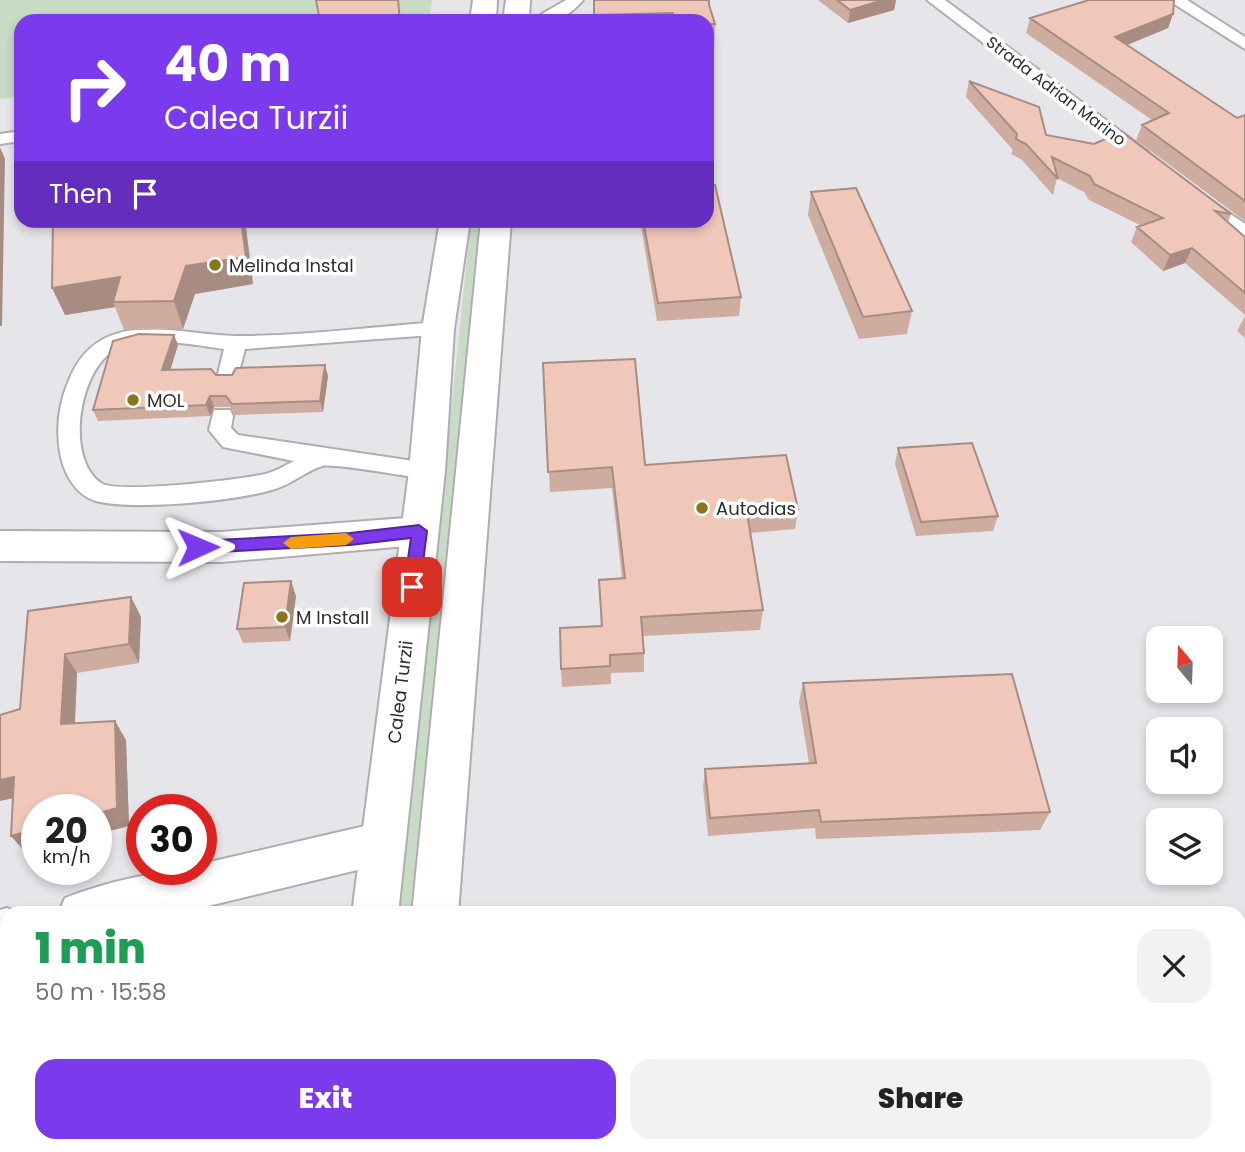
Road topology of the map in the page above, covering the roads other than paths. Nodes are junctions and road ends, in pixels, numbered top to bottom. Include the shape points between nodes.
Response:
1 (575, 0) edge
2 (934, 0) edge
3 (1176, 0) edge
4 (558, 14) edge
5 (1245, 44) edge
6 (1156, 166) edge
7 (1190, 191) edge
8 (454, 228) edge
9 (495, 228) edge
10 (1245, 233) edge
11 (438, 329) junction
12 (236, 343) junction
13 (228, 378) edge
14 (222, 416) dead end
15 (318, 458) junction
16 (427, 471) junction
17 (419, 531) junction
18 (0, 546) edge
19 (382, 843) junction
20 (115, 906) edge
21 (376, 906) edge
22 (436, 906) edge

1 - 4 lane
2 - 6 lane, Strada Adrian Marino
3 - 5 lane
7 - 10 lane
8 - 11 main road, Calea Turzii
9 - 22 main road
11 - 12 lane
11 - 16 main road, Calea Turzii
12 - 13 lane
12 - 15 lane via 130,338 92,353 81,370 73,399 69,448 72,467 82,482 96,494 117,497 203,489 270,482
14 - 15 lane via 220,430 231,441
15 - 16 lane
16 - 17 main road, Calea Turzii
17 - 18 main road via 221,547
17 - 19 main road, Calea Turzii
19 - 20 main road
19 - 21 main road, Calea Turzii

